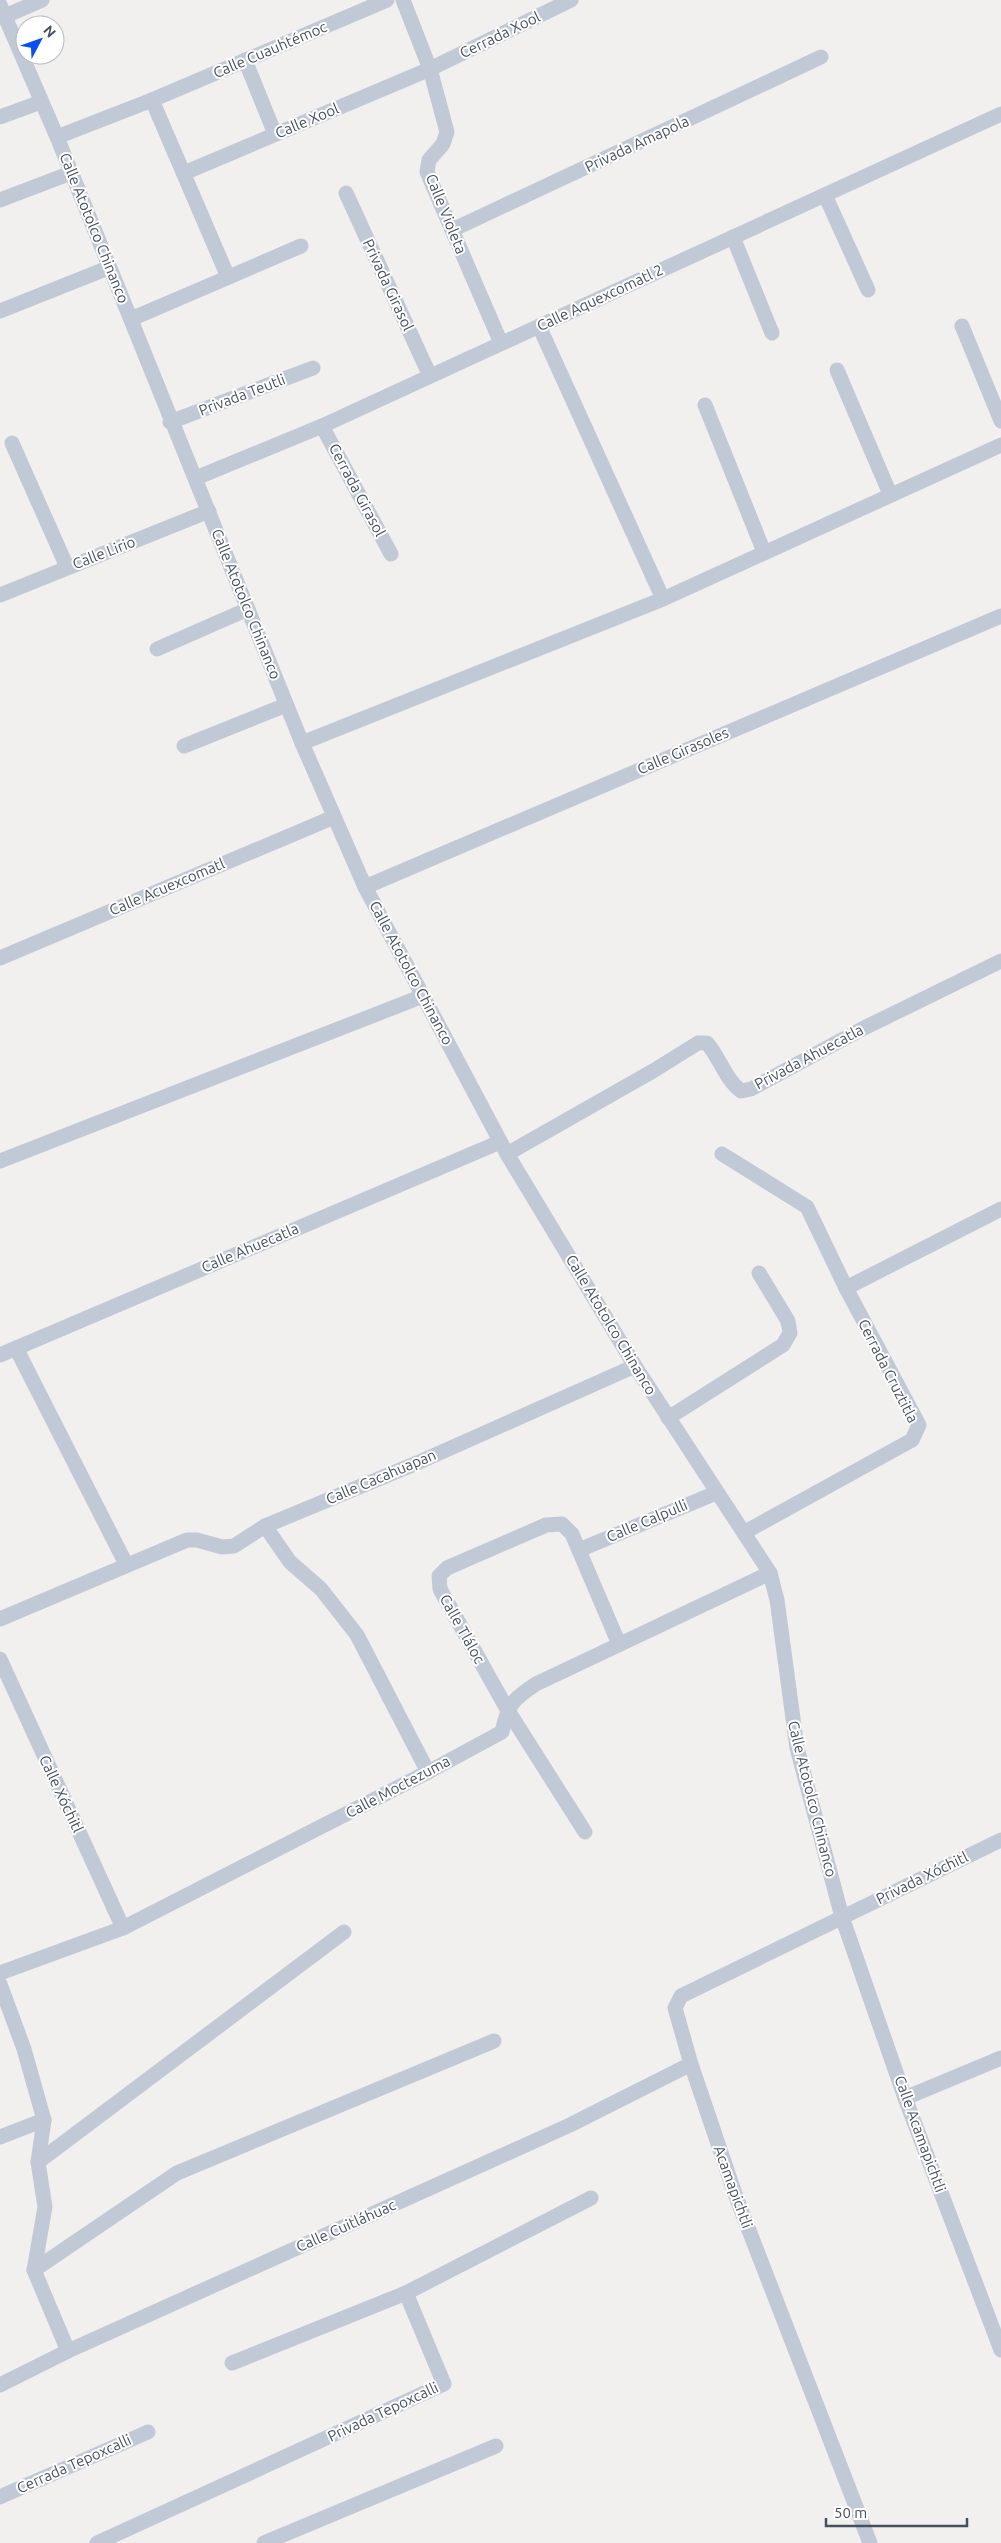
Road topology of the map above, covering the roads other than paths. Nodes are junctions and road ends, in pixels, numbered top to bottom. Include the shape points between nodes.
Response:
1 (42, 0) edge
2 (387, 0) edge
3 (403, 0) edge
4 (571, 0) edge
5 (2, 11) edge
6 (821, 57) dead end
7 (245, 60) junction
8 (430, 69) junction
9 (152, 100) junction
10 (41, 102) junction
11 (1001, 114) edge
12 (0, 117) edge
13 (275, 134) junction
14 (57, 136) junction
15 (70, 173) junction
16 (184, 173) junction
17 (346, 193) dead end
18 (825, 194) junction
19 (0, 200) edge
20 (452, 230) junction
21 (733, 237) junction
22 (301, 246) dead end
23 (108, 268) junction
24 (228, 277) junction
25 (868, 290) dead end
26 (0, 311) edge
27 (131, 319) junction
28 (539, 326) junction
29 (962, 326) dead end
30 (772, 333) dead end
31 (502, 343) junction
32 (313, 368) dead end
33 (837, 370) dead end
34 (430, 376) junction
35 (705, 405) dead end
36 (1001, 421) edge
37 (170, 422) junction
38 (322, 426) junction
39 (12, 442) dead end
40 (1001, 445) edge
41 (196, 478) junction
42 (890, 494) junction
43 (209, 511) junction
44 (764, 552) junction
45 (392, 554) dead end
46 (67, 567) junction
47 (0, 595) edge
48 (663, 599) junction
49 (248, 609) junction
50 (1001, 616) edge
51 (157, 648) dead end
52 (286, 705) junction
53 (302, 743) junction
54 (184, 746) dead end
55 (334, 817) junction
56 (365, 887) junction
57 (0, 958) edge
58 (1001, 961) edge
59 (423, 996) junction
60 (503, 1148) junction
61 (722, 1154) dead end
62 (0, 1161) edge
63 (999, 1214) edge
64 (759, 1273) dead end
65 (846, 1288) junction
66 (16, 1348) junction
67 (0, 1355) edge
68 (634, 1366) junction
69 (668, 1418) junction
70 (716, 1493) junction
71 (265, 1526) junction
72 (744, 1532) junction
73 (579, 1550) junction
74 (126, 1564) junction
75 (770, 1573) junction
76 (0, 1619) edge
77 (619, 1644) junction
78 (0, 1659) edge
79 (507, 1709) junction
80 (428, 1772) junction
81 (585, 1832) dead end
82 (1001, 1840) edge
83 (842, 1917) junction
84 (123, 1928) junction
85 (344, 1932) dead end
86 (0, 1973) edge
87 (0, 1984) edge
88 (494, 2041) dead end
89 (1001, 2058) edge
90 (691, 2064) junction
91 (906, 2098) junction
92 (44, 2120) junction
93 (0, 2137) edge
94 (38, 2162) junction
95 (591, 2198) dead end
96 (34, 2270) junction
97 (406, 2293) junction
98 (1001, 2350) edge
99 (68, 2351) junction
100 (232, 2364) dead end
101 (0, 2385) edge
102 (148, 2432) dead end
103 (496, 2446) dead end
104 (0, 2497) edge
105 (97, 2543) edge
106 (264, 2543) edge
107 (870, 2543) edge

1 - 5 street
2 - 7 street, Calle Cuauhtémoc
3 - 8 street, Calle Violeta
4 - 8 street, Cerrada Xool
5 - 10 street, Calle Atotolco Chinanco
6 - 20 street, Privada Amapola
7 - 9 street, Calle Cuauhtémoc
7 - 13 street
8 - 13 street, Calle Xool
8 - 20 street, Calle Violeta via 447,132 443,144 429,160 427,172
9 - 14 street, Calle Cuauhtémoc
9 - 16 street
10 - 12 street
10 - 14 street, Calle Atotolco Chinanco
11 - 18 street, Calle Aquexcomatl 2
13 - 16 street, Calle Xool
14 - 15 street, Calle Atotolco Chinanco
15 - 19 street
15 - 23 street, Calle Atotolco Chinanco
16 - 24 street
17 - 34 street, Privada Girasol
18 - 21 street, Calle Aquexcomatl 2
18 - 25 street
20 - 31 street, Calle Violeta
21 - 28 street, Calle Aquexcomatl 2
21 - 30 street
22 - 24 street
23 - 26 street
23 - 27 street, Calle Atotolco Chinanco
24 - 27 street
27 - 37 street, Calle Atotolco Chinanco
28 - 31 street, Calle Aquexcomatl 2
28 - 48 street
29 - 36 street
31 - 34 street, Calle Aquexcomatl 2
32 - 37 street, Privada Teutli
33 - 42 street
34 - 38 street, Calle Aquexcomatl 2
35 - 44 street
37 - 41 street, Calle Atotolco Chinanco
38 - 41 street, Calle Aquexcomatl 2
38 - 45 street, Cerrada Girasol
39 - 46 street
40 - 42 street
41 - 43 street, Calle Atotolco Chinanco
42 - 44 street
43 - 46 street, Calle Lirio
43 - 49 street, Calle Atotolco Chinanco
44 - 48 street
46 - 47 street, Calle Lirio
48 - 53 street
49 - 51 street
49 - 52 street, Calle Atotolco Chinanco
50 - 56 street, Calle Girasoles
52 - 53 street, Calle Atotolco Chinanco
52 - 54 street
53 - 55 street, Calle Atotolco Chinanco
55 - 56 street, Calle Atotolco Chinanco
55 - 57 street, Calle Acuexcomatl
56 - 59 street, Calle Atotolco Chinanco
58 - 60 street, Privada Ahuecatla via 862,1029 751,1089 741,1091 733,1085 714,1051 707,1043 698,1043 653,1071
59 - 60 street, Calle Atotolco Chinanco
59 - 62 street
60 - 66 street, Calle Ahuecatla
60 - 68 street, Calle Atotolco Chinanco
61 - 65 street, Cerrada Cruztitla via 807,1207
63 - 65 street
64 - 69 street via 788,1321 790,1333 783,1345
65 - 72 street, Cerrada Cruztitla via 918,1425 912,1440
66 - 67 street, Calle Ahuecatla
66 - 74 street
68 - 69 street, Calle Atotolco Chinanco
68 - 71 street, Calle Cacahuapan via 417,1463
69 - 70 street, Calle Atotolco Chinanco
70 - 72 street, Calle Atotolco Chinanco
70 - 73 street, Calle Calpulli
71 - 74 street, Calle Cacahuapan via 234,1546 222,1547 187,1540
71 - 80 street via 290,1562 320,1589 357,1635
72 - 75 street, Calle Atotolco Chinanco
73 - 77 street, Calle Tláloc
73 - 79 street, Calle Tláloc via 572,1534 562,1524 546,1525 447,1568 440,1576 440,1589
74 - 76 street
75 - 77 street
75 - 83 street, Calle Atotolco Chinanco via 777,1600 796,1748
77 - 79 street via 536,1684 516,1697
78 - 84 street, Calle Xóchitl
79 - 80 street, Calle Moctezuma via 502,1732
79 - 81 street, Calle Tláloc
80 - 84 street, Calle Moctezuma
82 - 83 street, Privada Xóchitl
83 - 90 street, Acamapichtli via 682,1996 675,2008
83 - 91 street, Calle Acamapichtli
84 - 86 street, Calle Moctezuma
85 - 94 street
87 - 92 street via 24,2049
88 - 96 street via 176,2173
89 - 91 street
90 - 99 street, Calle Cuitláhuac via 561,2129
90 - 107 street, Acamapichtli via 735,2194
91 - 98 street, Calle Acamapichtli
92 - 93 street
92 - 94 street
94 - 96 street via 44,2207
95 - 97 street
96 - 99 street
97 - 100 street
97 - 105 street, Privada Tepoxcalli via 444,2384
99 - 101 street, Calle Cuitláhuac
102 - 104 street, Cerrada Tepoxcalli
103 - 106 street

